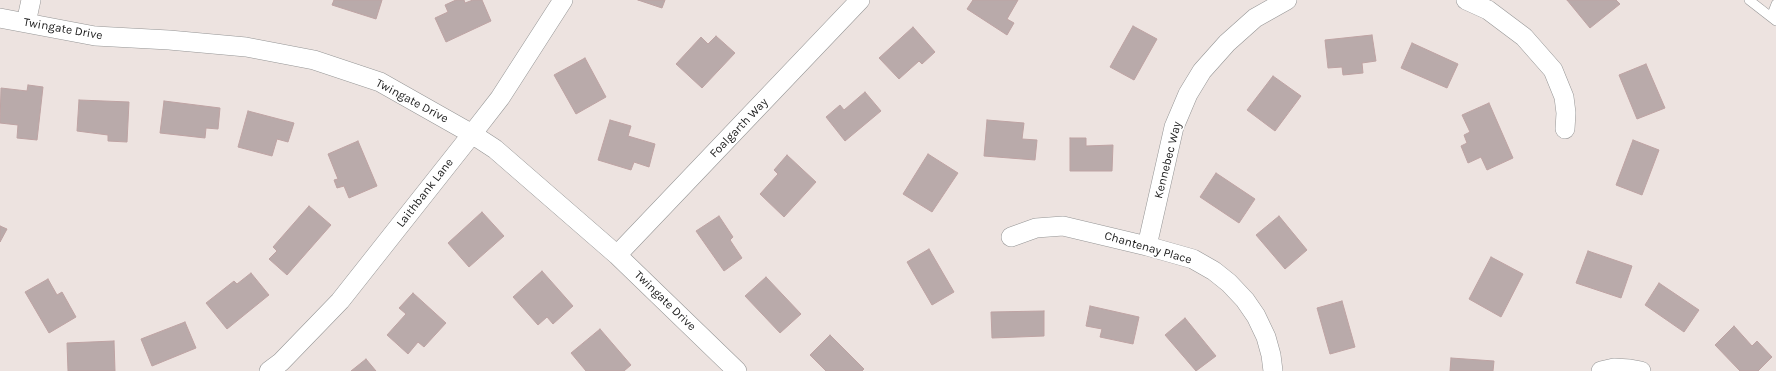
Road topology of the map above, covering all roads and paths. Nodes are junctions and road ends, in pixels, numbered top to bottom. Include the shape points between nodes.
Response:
1 (31, 0) edge
2 (563, 0) edge
3 (860, 0) edge
4 (1287, 0) edge
5 (1466, 0) edge
6 (1749, 0) edge
7 (1776, 4) edge
8 (0, 18) edge
9 (1774, 19) edge
10 (26, 23) junction
11 (1564, 129) dead end
12 (472, 134) junction
13 (1010, 237) dead end
14 (1147, 246) junction
15 (617, 255) junction
16 (269, 371) edge
17 (737, 371) edge
18 (1273, 371) edge
19 (1601, 371) edge
20 (1641, 371) edge

1 - 10 street
2 - 12 street, Laithbank Lane via 500,98
3 - 15 street, Foalgarth Way
4 - 14 street, Kennebec Way via 1255,18 1227,43 1202,71 1188,94 1174,127
5 - 11 street via 1488,10 1524,37 1553,70 1564,97
6 - 9 lane
7 - 9 lane
8 - 10 street, Twingate Drive
10 - 12 street, Twingate Drive via 95,36 246,47 314,60 380,82
12 - 15 street, Twingate Drive via 495,149
12 - 16 street, Laithbank Lane via 340,301 281,362
13 - 14 street, Chantenay Place via 1036,228 1063,226
14 - 18 street, Chantenay Place via 1193,259 1229,283 1256,316 1268,343
15 - 17 street, Twingate Drive
19 - 20 street via 1622,368

